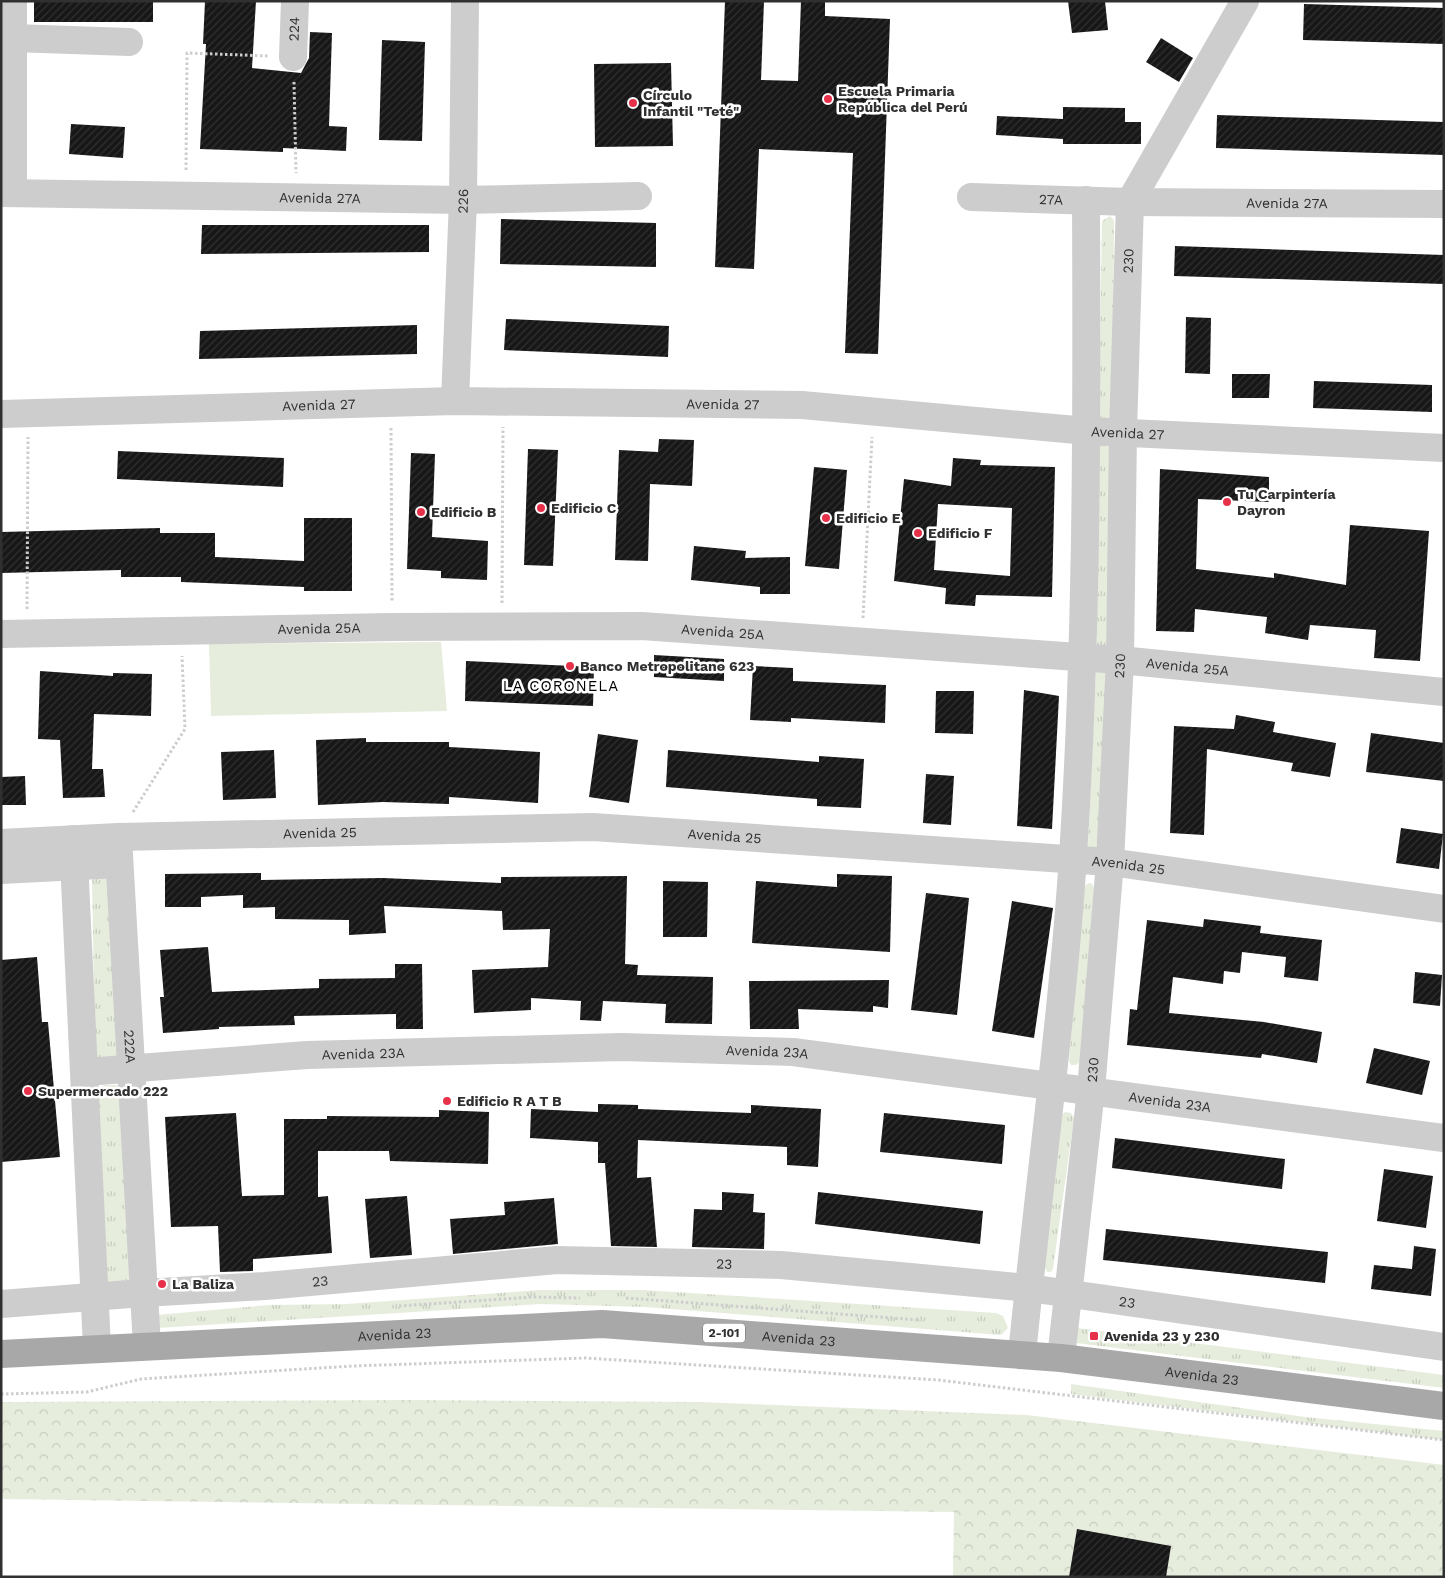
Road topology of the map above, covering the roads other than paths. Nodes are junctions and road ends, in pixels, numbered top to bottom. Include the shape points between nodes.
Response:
1 (13, 1) edge
2 (295, 1) edge
3 (466, 1) edge
4 (1245, 1) edge
5 (13, 38) junction
6 (129, 42) dead end
7 (293, 57) road end
8 (7, 193) edge
9 (638, 196) dead end
10 (971, 197) dead end
11 (463, 200) junction
12 (1086, 200) junction
13 (1130, 202) junction
14 (1444, 204) edge
15 (456, 401) junction
16 (1, 414) edge
17 (1087, 431) junction
18 (1123, 432) junction
19 (1444, 448) edge
20 (14, 634) edge
21 (1084, 657) junction
22 (1120, 660) junction
23 (1444, 692) edge
24 (118, 837) junction
25 (73, 839) junction
26 (1, 842) edge
27 (1073, 859) junction
28 (1110, 862) junction
29 (120, 864) junction
30 (74, 866) junction
31 (1, 870) edge
32 (1444, 908) edge
33 (131, 1068) junction
34 (86, 1072) junction
35 (1052, 1086) junction
36 (1091, 1090) junction
37 (1444, 1138) edge
38 (1029, 1288) junction
39 (143, 1293) junction
40 (1067, 1294) junction
41 (94, 1297) junction
42 (1, 1304) edge
43 (147, 1346) junction
44 (1444, 1347) edge
45 (97, 1348) junction
46 (1, 1354) edge
47 (1022, 1355) junction
48 (1061, 1358) junction
49 (1444, 1406) edge

1 - 5 street
2 - 7 street, 224
3 - 11 street, 226
4 - 13 street, 230
5 - 6 street
5 - 8 street
8 - 11 street, Avenida 27A
9 - 11 street, Avenida 27A
10 - 12 street, 27A
11 - 15 street, 226
12 - 13 street, 27A
12 - 17 street
13 - 14 street, Avenida 27A
13 - 18 street, 230
15 - 16 street, Avenida 27
15 - 17 street, Avenida 27 via 802,405
17 - 18 street, Avenida 27
17 - 21 street
18 - 19 street, Avenida 27
18 - 22 street, 230
20 - 21 street, Avenida 25A via 642,626
21 - 22 street, Avenida 25A
21 - 27 street
22 - 23 street, Avenida 25A
22 - 28 street, 230
24 - 25 street, Avenida 25
24 - 27 street, Avenida 25 via 593,827
24 - 29 street, 222A
25 - 26 street, Avenida 25
25 - 30 street
27 - 28 street, Avenida 25
27 - 35 street
28 - 32 street, Avenida 25
28 - 36 street, 230
29 - 30 street
29 - 33 street, 222A
30 - 31 street
30 - 34 street
33 - 34 street, Avenida 23A
33 - 35 street, Avenida 23A via 307,1054 622,1047 793,1052
33 - 39 street, 222A
34 - 41 street
35 - 36 street, Avenida 23A
35 - 38 street
36 - 37 street, Avenida 23A
36 - 40 street, 230
38 - 39 street, 23 via 781,1265 557,1260 265,1286
38 - 40 street, 23
38 - 47 street
39 - 41 street, 23
39 - 43 street, 222A
40 - 44 street, 23
40 - 48 street, 230
41 - 42 street, 23
41 - 45 street
43 - 45 main road, Avenida 23 / 2-101
43 - 47 main road, Avenida 23 / 2-101 via 602,1324
45 - 46 main road, Avenida 23 / 2-101
47 - 48 main road, Avenida 23 / 2-101
48 - 49 main road, Avenida 23 / 2-101

